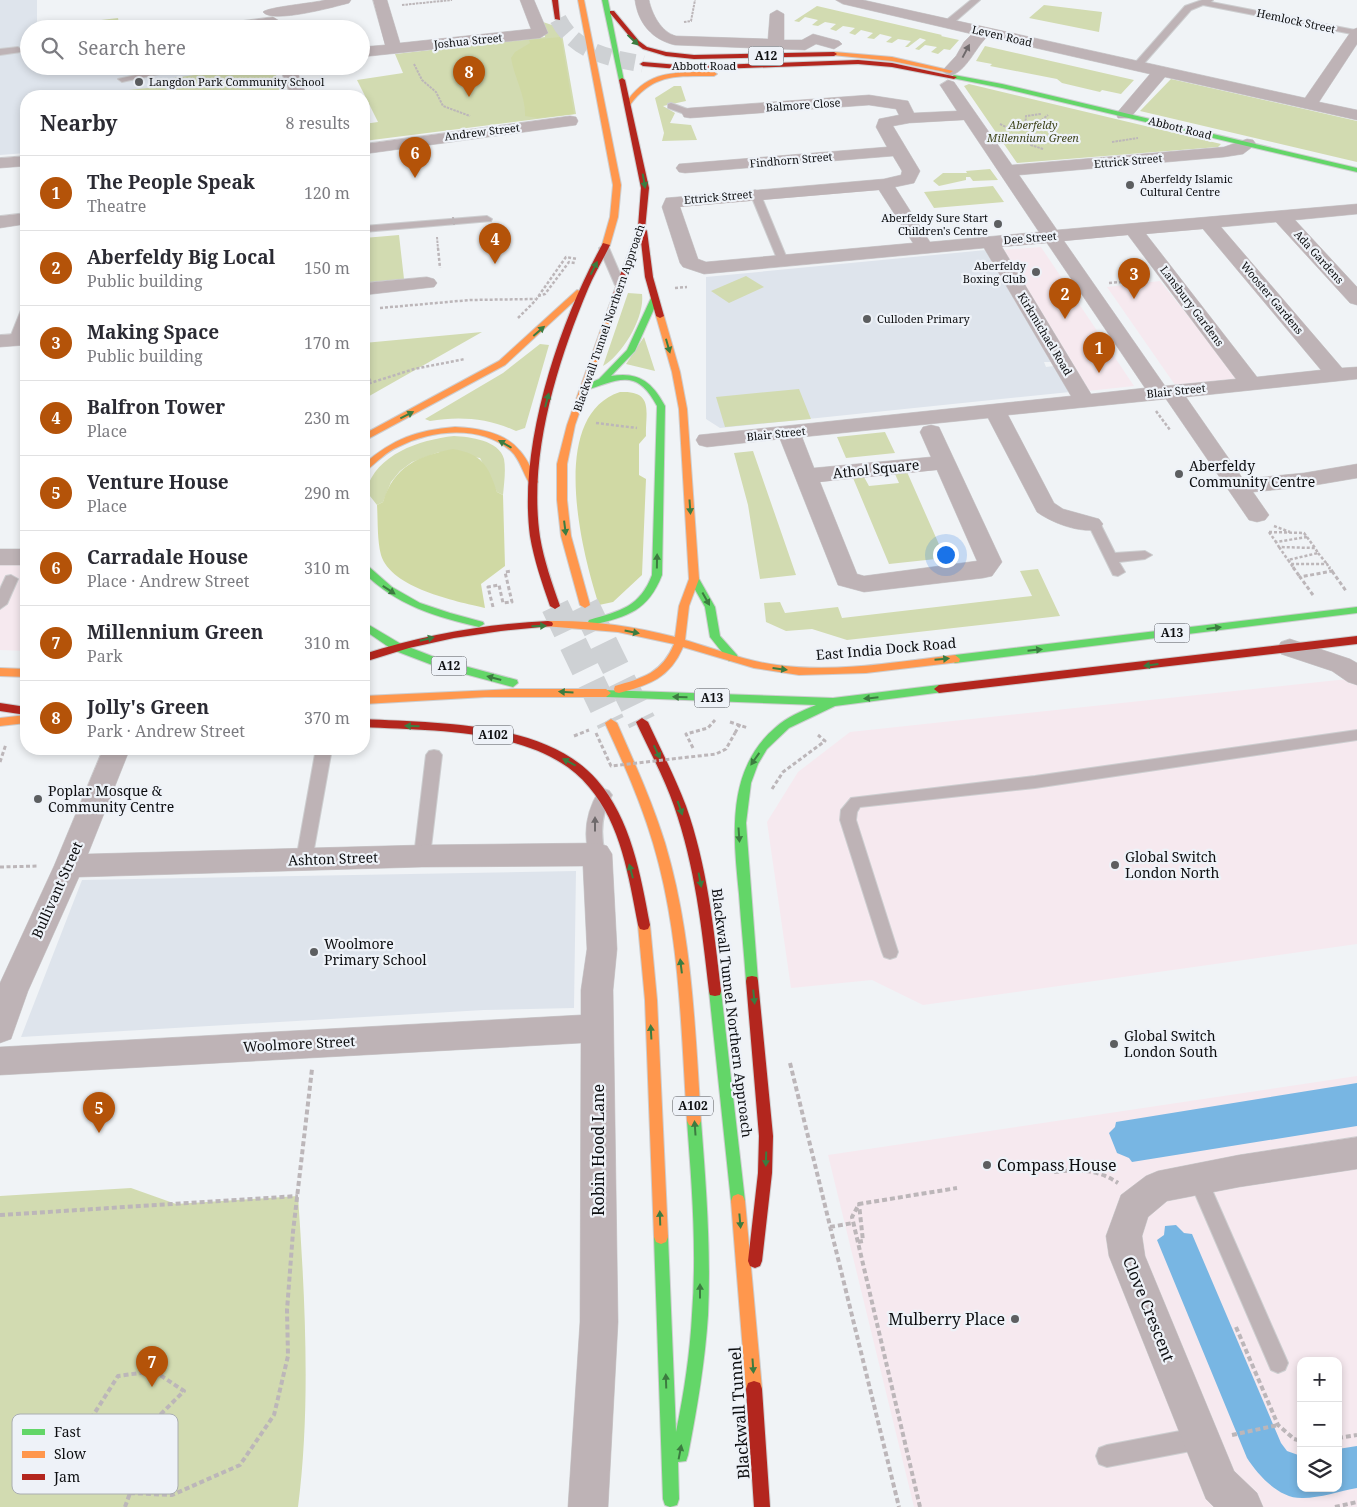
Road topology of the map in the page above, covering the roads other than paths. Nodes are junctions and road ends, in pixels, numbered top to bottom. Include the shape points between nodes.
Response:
1 (344, 0) edge
2 (527, 0) edge
3 (555, 0) edge
4 (581, 0) edge
5 (605, 0) edge
6 (642, 0) edge
7 (843, 0) edge
8 (976, 0) edge
9 (1207, 1) edge
10 (381, 4) edge
11 (777, 14) dead end
12 (270, 16) edge
13 (558, 19) tunnel mouth
14 (254, 20) edge
15 (947, 24) junction
16 (983, 32) junction
17 (1356, 33) edge
18 (794, 35) dead end
19 (813, 39) junction
20 (776, 44) junction
21 (834, 44) dead end
22 (400, 48) junction
23 (18, 50) dead end
24 (370, 51) edge
25 (0, 52) edge
26 (643, 64) tunnel mouth
27 (1137, 66) junction
28 (1161, 72) junction
29 (156, 75) edge
30 (291, 75) edge
31 (948, 77) junction
32 (122, 79) dead end
33 (297, 90) edge
34 (628, 104) junction
35 (1309, 104) junction
36 (671, 106) dead end
37 (1124, 114) junction
38 (969, 115) junction
39 (1357, 115) edge
40 (685, 117) joint
41 (909, 118) junction
42 (570, 122) dead end
43 (1247, 144) junction
44 (370, 148) edge
45 (897, 151) junction
46 (20, 161) edge
47 (0, 163) edge
48 (684, 168) dead end
49 (1357, 170) edge
50 (1007, 171) junction
51 (884, 184) junction
52 (755, 193) junction
53 (1356, 210) edge
54 (1281, 216) junction
55 (487, 219) dead end
56 (20, 220) edge
57 (0, 222) edge
58 (1207, 222) junction
59 (642, 228) junction
60 (1133, 228) junction
61 (370, 229) edge
62 (1052, 236) junction
63 (990, 242) junction
64 (604, 248) junction
65 (925, 248) junction
66 (783, 261) junction
67 (704, 268) joint
68 (427, 282) road end
69 (620, 286) junction
70 (370, 287) edge
71 (585, 287) junction
72 (1357, 299) edge
73 (654, 300) junction
74 (20, 325) edge
75 (14, 340) edge
76 (1357, 373) edge
77 (1336, 375) junction
78 (603, 379) junction
79 (1251, 384) junction
80 (583, 388) junction
81 (1166, 392) junction
82 (1085, 401) junction
83 (995, 411) junction
84 (931, 432) dead end
85 (786, 433) junction
86 (370, 435) edge
87 (707, 440) dead end
88 (944, 462) junction
89 (370, 463) edge
90 (1357, 471) edge
91 (807, 476) junction
92 (533, 482) junction
93 (1238, 486) junction
94 (1257, 515) road end
95 (1091, 524) joint
96 (1145, 555) dead end
97 (1112, 558) junction
98 (15, 563) edge
99 (1118, 572) dead end
100 (370, 574) edge
101 (694, 579) junction
102 (0, 604) edge
103 (585, 605) tunnel mouth
104 (555, 606) tunnel mouth
105 (1357, 610) edge
106 (584, 624) junction
107 (495, 628) junction
108 (370, 629) edge
109 (1357, 640) edge
110 (680, 642) junction
111 (397, 647) junction
112 (1290, 648) junction
113 (370, 656) edge
114 (733, 658) junction
115 (0, 672) edge
116 (20, 673) edge
117 (1357, 676) edge
118 (541, 691) junction
119 (591, 693) junction
120 (370, 700) edge
121 (833, 702) junction
122 (0, 707) edge
123 (20, 710) edge
124 (20, 720) edge
125 (0, 722) edge
126 (642, 722) tunnel mouth
127 (370, 723) edge
128 (610, 723) tunnel mouth
129 (1357, 735) edge
130 (113, 755) edge
131 (323, 755) edge
132 (434, 755) dead end
133 (604, 795) junction
134 (597, 854) junction
135 (422, 856) junction
136 (304, 860) junction
137 (69, 866) junction
138 (890, 952) dead end
139 (598, 1028) junction
140 (0, 1029) edge
141 (0, 1061) edge
142 (1357, 1153) edge
143 (1198, 1180) junction
144 (749, 1318) junction
145 (1278, 1363) dead end
146 (1212, 1437) junction
147 (1108, 1456) dead end
148 (670, 1503) edge
149 (588, 1507) edge
150 (762, 1507) edge
151 (1243, 1507) edge

1 - 12 street
2 - 22 street, Joshua Street via 540,33
3 - 13 main road
4 - 64 main road, Blackwall Tunnel Northern Approach via 617,185 616,207
5 -> 31 main road, A12 via 629,38 639,46 659,53 694,57 856,54 902,59
5 - 34 main road, Blackwall Tunnel Northern Approach / A12
6 - 20 street, Abbott Road via 663,37 670,40
7 - 15 street, Leven Road
8 - 15 lane
9 - 17 lane, Hemlock Street
9 - 27 lane via 1188,8
10 - 22 street
11 - 20 street
12 - 14 street
15 - 16 street, Leven Road
16 - 27 street, Leven Road
31 -> 16 street via 969,45
17 - 35 street
18 - 19 street, Abbott Road
19 - 20 street, Abbott Road via 805,45
19 - 21 street, Abbott Road
22 - 24 street, Joshua Street
23 - 25 lane
26 - 31 main road, Abbott Road via 707,68 858,62 892,65
27 - 28 street, Leven Road
28 - 35 street, Leven Road
28 - 37 street
29 - 32 lane
30 - 33 street
31 - 34 main road, A12 via 872,70 670,75 645,83
31 - 37 main road, Abbott Road via 995,82
31 - 38 street
34 -> 59 main road, Blackwall Tunnel Northern Approach / A12 via 645,188
35 - 39 street, Leven Road
36 - 40 lane
37 - 43 main road, Abbott Road
38 - 41 street
38 - 50 street
40 - 41 street, Balmore Close via 869,100 902,105
41 - 45 street via 885,123
42 - 44 street, Andrew Street
43 - 49 main road, Abbott Road
43 - 50 street, Ettrick Street via 1224,152
45 - 48 street, Findhorn Street
45 - 51 street, Ettrick Street via 911,171 908,179
46 - 47 street
50 - 62 street
51 - 52 street, Ettrick Street
51 - 65 street
52 - 66 lane
52 - 67 street, Ettrick Street via 672,202 671,208 690,263
53 - 54 street, Dee Street
54 - 58 street, Dee Street
54 - 72 street, Ada Gardens
55 - 61 lane
56 - 57 street
58 - 60 street, Dee Street
58 - 77 street, Wooster Gardens
59 - 69 main road, Blackwall Tunnel Northern Approach / A12
59 - 73 main road, A12
60 - 62 street, Dee Street
60 - 79 street, Lansbury Gardens
62 - 63 street, Dee Street
62 - 81 street
63 - 65 street, Dee Street
63 - 82 street, Kirkmichael Road
64 - 69 lane
71 -> 64 main road, Blackwall Tunnel Northern Approach
65 - 66 street, Dee Street
66 - 67 street, Dee Street
68 - 70 street
69 - 80 main road, Blackwall Tunnel Northern Approach / A12
86 -> 71 main road via 502,363
92 -> 71 main road, Blackwall Tunnel Northern Approach via 541,422
73 - 78 main road via 630,351
73 -> 101 main road, A12 via 676,372 683,409
74 - 75 lane
76 - 77 street, Blair Street
77 - 79 street, Blair Street
78 - 80 main road
106 -> 78 main road via 630,611 648,597 657,575 661,406 658,392 640,379
79 - 81 street, Blair Street
80 -> 103 main road, Blackwall Tunnel Northern Approach via 562,464 562,501 566,541
81 - 82 street, Blair Street
81 - 93 street
82 - 83 street, Blair Street
83 - 85 street, Blair Street
83 - 95 street via 1045,507 1056,514
84 - 88 street
85 - 87 street, Blair Street
85 - 91 street
88 - 91 street, Athol Square
88 - 91 street via 990,562 983,570 864,584 847,579
92 -> 89 main road via 512,447 493,437 454,430 411,438
90 - 93 street
92 - 104 main road, Blackwall Tunnel Northern Approach via 534,537 538,559
93 - 94 street
95 - 97 lane
96 - 97 lane
97 - 99 lane
98 - 102 lane
100 -> 107 main road via 382,586 408,602
101 - 110 main road, A12 via 684,606
101 -> 114 main road, A12 via 710,607 715,637
114 -> 105 main road, East India Dock Road / A13 via 775,669 840,671
107 -> 106 main road, East India Dock Road / A13
106 -> 110 main road, East India Dock Road / A13
111 -> 107 main road, East India Dock Road / A13 via 455,632
108 - 111 main road, A12
109 - 112 main road, A13
110 - 114 main road, East India Dock Road / A13
110 - 119 main road, A12 via 660,673 643,683
111 - 113 main road, East India Dock Road / A13
118 -> 111 main road, A12 via 439,663
112 - 117 street via 1341,665
112 -> 121 main road, A13
115 - 116 main road
119 -> 118 main road, A13
118 - 120 main road, A13
121 -> 119 main road, A13
121 -> 144 main road, A102 via 785,725 773,735 752,761 739,799 766,1136
122 - 123 main road
124 - 125 main road
126 -> 144 main road, Blackwall Tunnel Northern Approach / A102 via 671,782 688,833 710,936
133 -> 127 main road, A102 via 578,766 525,743 456,729
148 -> 128 main road, A102 via 690,1401 700,1316 697,1172 686,1010 678,938 657,836
129 - 138 lane via 1035,782 856,802 849,810 848,820
130 - 137 street, Bullivant Street
131 - 136 lane
132 - 135 lane
134 -> 133 lane, Robin Hood Lane via 596,806
148 -> 133 main road, A102 via 658,1149 647,954 640,901 623,840
134 - 135 street, Ashton Street
134 - 139 street, Robin Hood Lane via 602,949 597,990
135 - 136 street, Ashton Street
136 - 137 street, Ashton Street
137 - 140 street, Bullivant Street via 12,992
139 - 141 street, Woolmore Street
139 - 149 street, Robin Hood Lane via 599,1322
142 - 143 street, Clove Crescent
143 - 145 lane
143 - 146 street, Clove Crescent via 1158,1187 1132,1207 1124,1236 1126,1256
144 -> 150 main road, Blackwall Tunnel / A102
146 - 147 lane
146 - 151 street, Clove Crescent via 1220,1485

